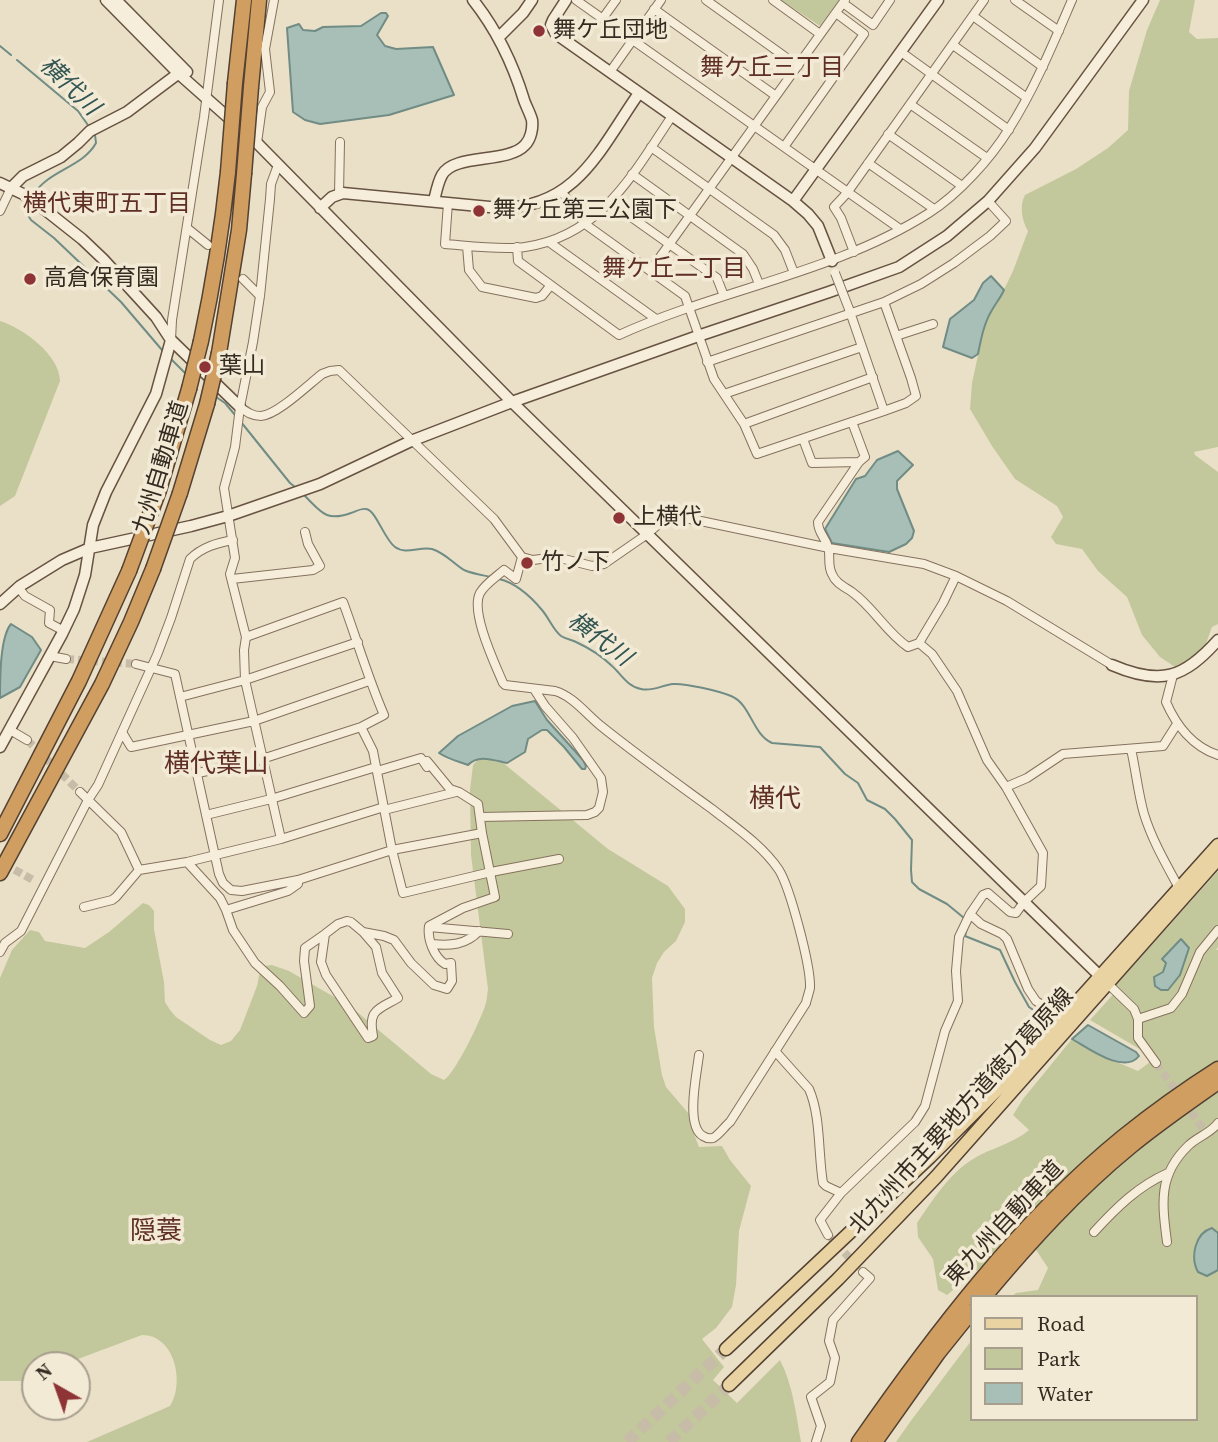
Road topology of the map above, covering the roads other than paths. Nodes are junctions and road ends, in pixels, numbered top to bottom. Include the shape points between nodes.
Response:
1 (106, 0) edge
2 (116, 0) edge
3 (219, 0) edge
4 (244, 0) edge
5 (259, 0) edge
6 (274, 0) edge
7 (473, 0) edge
8 (532, 0) edge
9 (566, 0) edge
10 (576, 0) edge
11 (616, 0) edge
12 (661, 0) edge
13 (706, 0) edge
14 (773, 0) edge
15 (890, 0) edge
16 (938, 0) edge
17 (984, 0) edge
18 (1015, 0) edge
19 (1072, 0) edge
20 (1143, 0) edge
21 (844, 2) edge
22 (654, 9) junction
23 (836, 13) junction
24 (974, 16) junction
25 (603, 18) junction
26 (1059, 31) junction
27 (820, 34) junction
28 (499, 37) junction
29 (632, 40) junction
30 (953, 45) junction
31 (901, 52) junction
32 (798, 66) junction
33 (1043, 67) junction
34 (181, 71) junction
35 (610, 72) junction
36 (931, 75) junction
37 (639, 93) junction
38 (776, 96) junction
39 (206, 97) junction
40 (1027, 98) junction
41 (911, 104) junction
42 (672, 116) junction
43 (755, 126) junction
44 (1009, 130) junction
45 (888, 134) junction
46 (340, 142) dead end
47 (257, 143) junction
48 (651, 147) junction
49 (784, 147) junction
50 (732, 158) junction
51 (987, 158) junction
52 (868, 163) junction
53 (278, 166) junction
54 (815, 170) junction
55 (632, 174) junction
56 (5, 186) edge
57 (962, 186) junction
58 (710, 188) junction
59 (562, 192) junction
60 (847, 193) junction
61 (339, 194) junction
62 (434, 201) junction
63 (793, 201) junction
64 (988, 201) junction
65 (610, 202) junction
66 (448, 203) junction
67 (320, 208) junction
68 (934, 209) junction
69 (0, 211) edge
70 (690, 216) junction
71 (585, 225) junction
72 (187, 228) junction
73 (900, 229) junction
74 (548, 242) junction
75 (669, 244) junction
76 (208, 245) dead end
77 (467, 246) junction
78 (517, 247) junction
79 (854, 252) junction
80 (832, 261) junction
81 (650, 271) junction
82 (794, 273) junction
83 (243, 279) dead end
84 (759, 284) junction
85 (551, 285) junction
86 (260, 296) junction
87 (724, 296) junction
88 (884, 302) junction
89 (689, 309) junction
90 (849, 312) junction
91 (656, 319) junction
92 (933, 324) dead end
93 (698, 336) junction
94 (896, 336) junction
95 (171, 340) junction
96 (862, 347) junction
97 (707, 362) junction
98 (873, 376) junction
99 (724, 394) junction
100 (512, 402) junction
101 (240, 408) junction
102 (884, 411) junction
103 (852, 422) junction
104 (744, 424) junction
105 (803, 439) junction
106 (411, 441) junction
107 (859, 462) junction
108 (228, 516) junction
109 (305, 532) dead end
110 (646, 535) junction
111 (233, 540) junction
112 (90, 548) junction
113 (829, 548) junction
114 (522, 557) junction
115 (956, 576) junction
116 (232, 579) junction
117 (18, 587) junction
118 (0, 604) edge
119 (64, 631) junction
120 (246, 637) junction
121 (1218, 640) edge
122 (358, 642) junction
123 (919, 643) junction
124 (50, 656) junction
125 (66, 659) tunnel mouth
126 (136, 664) tunnel mouth
127 (1112, 665) joint
128 (151, 667) junction
129 (1173, 675) junction
130 (245, 680) junction
131 (369, 681) junction
132 (534, 689) junction
133 (180, 697) junction
134 (254, 721) junction
135 (1177, 724) junction
136 (360, 727) junction
137 (5, 728) edge
138 (122, 732) junction
139 (189, 735) junction
140 (27, 740) tunnel mouth
141 (0, 747) edge
142 (1131, 749) junction
143 (1218, 755) edge
144 (262, 759) junction
145 (376, 769) junction
146 (198, 773) junction
147 (1006, 787) junction
148 (80, 792) tunnel mouth
149 (459, 792) junction
150 (271, 799) junction
151 (88, 800) junction
152 (384, 809) junction
153 (206, 815) junction
154 (480, 817) junction
155 (482, 833) junction
156 (0, 834) edge
157 (281, 839) junction
158 (1218, 845) edge
159 (393, 850) junction
160 (214, 854) junction
161 (559, 859) dead end
162 (1218, 859) edge
163 (187, 862) junction
164 (139, 870) junction
165 (491, 872) junction
166 (0, 873) edge
167 (298, 880) junction
168 (35, 881) tunnel mouth
169 (44, 885) junction
170 (1179, 888) junction
171 (1024, 902) junction
172 (83, 906) dead end
173 (226, 910) junction
174 (970, 914) junction
175 (429, 927) junction
176 (1218, 930) edge
177 (480, 931) junction
178 (363, 932) junction
179 (325, 934) junction
180 (508, 934) dead end
181 (432, 944) junction
182 (0, 952) edge
183 (1103, 979) junction
184 (1058, 1015) dead end
185 (1138, 1019) junction
186 (775, 1051) junction
187 (699, 1055) dead end
188 (1156, 1063) tunnel mouth
189 (1218, 1069) edge
190 (1218, 1082) edge
191 (1218, 1123) edge
192 (1168, 1173) junction
193 (841, 1194) junction
194 (1094, 1232) dead end
195 (828, 1235) dead end
196 (1167, 1242) dead end
197 (863, 1272) dead end
198 (986, 1295) edge
199 (970, 1313) edge
200 (726, 1349) tunnel mouth
201 (729, 1385) tunnel mouth
202 (816, 1442) edge
203 (859, 1442) edge
204 (874, 1442) edge

1 - 34 street
2 - 34 street
3 - 39 street
4 - 156 highway, 九州自動車道, bridge via 222,228 189,389 129,571 79,681
5 - 166 highway, 九州自動車道, bridge via 237,241 219,353 180,493 153,569 102,684
6 - 47 street via 265,49 270,92 262,107
7 - 28 street
8 - 28 street
9 - 35 street via 553,20 553,30
10 - 25 street
11 - 25 street
12 - 22 street
13 - 32 street
14 - 27 street
15 - 21 street via 873,25
16 - 31 street
17 - 24 street
18 - 26 street
19 - 26 street
20 - 64 street via 1035,148
21 - 23 street
22 - 29 street
22 - 38 street
23 - 27 street
23 - 49 street via 864,34
24 - 30 street
24 - 33 street
25 - 29 street
26 - 33 street
27 - 32 street
28 - 62 street via 532,118 529,139 509,154 452,165 442,174
29 - 35 street
29 - 43 street
30 - 36 street
30 - 40 street
31 - 36 street
31 - 54 street
32 - 38 street
33 - 40 street
34 - 39 street
34 - 56 street via 127,112 90,131 61,157
35 - 37 street
36 - 41 street
36 - 44 street
37 - 42 street
37 - 59 street via 597,155
38 - 43 street
39 - 47 street
39 - 72 street
40 - 44 street
41 - 45 street
41 - 51 street
42 - 48 street
42 - 50 street
43 - 49 street
43 - 50 street
44 - 51 street
45 - 52 street
45 - 57 street
46 - 61 street
47 - 53 street
48 - 55 street
48 - 58 street
49 - 54 street
50 - 58 street
50 - 63 street
51 - 57 street
52 - 60 street
52 - 68 street
53 - 67 street
53 - 86 street via 271,184
54 - 60 street
54 - 63 street
55 - 65 street
55 - 70 street
56 - 69 street
56 - 95 street via 31,199 103,259
57 - 68 street
58 - 70 street
58 - 82 street via 774,235
59 - 66 street via 519,208
59 - 71 street
60 - 73 street
60 - 79 street via 834,207
61 - 62 street
61 - 67 street
62 - 66 street
63 - 80 street via 818,226
64 - 88 street via 1006,221 954,263
64 - 93 street via 947,236 899,267
65 - 71 street
65 - 75 street
66 - 77 street via 445,244
67 - 100 street
68 - 73 street
70 - 75 street
70 - 84 street via 743,254
71 - 74 street
71 - 81 street
72 - 76 street
72 - 95 street
73 - 79 street
74 - 78 street
74 - 91 street
75 - 81 street
75 - 87 street via 717,278
77 - 78 street
77 - 85 street via 469,270 482,287 536,298
78 - 85 street via 518,261
79 - 80 street
80 - 82 street
80 - 90 street, bridge
81 - 89 street via 685,296
82 - 84 street
83 - 86 street
84 - 87 street
85 - 91 street via 619,335
86 - 101 street
87 - 89 street
88 - 90 street
88 - 94 street
89 - 91 street
89 - 93 street
90 - 96 street
90 - 97 street
92 - 94 street
93 - 97 street
93 - 100 street
94 - 102 street via 915,396
95 - 101 street
95 - 112 street via 156,394 93,524
96 - 98 street
96 - 99 street
97 - 99 street
98 - 102 street
98 - 104 street
99 - 104 street
100 - 106 street
100 - 110 street
101 - 106 street via 263,416 322,374 339,370
101 - 108 street via 224,488
102 - 103 street
103 - 105 street
103 - 107 street via 865,457
104 - 105 street via 757,454
105 - 107 street via 812,463
106 - 108 street via 320,484
106 - 114 street via 494,519
107 - 113 street via 818,522 818,531
108 - 111 street
108 - 112 street
109 - 116 street via 320,566
110 - 113 street via 677,517
110 - 114 street via 604,564
110 - 171 street
111 - 116 street
111 - 128 street via 217,543 190,559
112 - 117 street
112 - 119 street
113 - 115 street via 923,564
113 - 123 street via 829,566 836,581 866,604 896,639 908,647
114 - 132 street via 516,579 504,570 481,591 477,611 503,683
115 - 123 street
115 - 127 street via 1007,601
116 - 120 street
117 - 118 street
117 - 119 street via 50,610 50,623
119 - 124 street
120 - 122 street via 344,602
120 - 130 street
121 - 129 street via 1197,662
122 - 130 street
122 - 131 street
123 - 147 street via 957,691 987,760
124 - 125 street
124 - 137 street
126 - 128 street
127 - 129 street via 1140,676
128 - 133 street via 175,674
128 - 138 street
129 - 135 street via 1166,702
130 - 133 street
130 - 134 street
131 - 134 street
131 - 136 street via 384,715
132 - 154 street via 601,778 599,808 587,815
132 - 186 street via 562,692 738,830 779,871 801,936 810,991
133 - 139 street
134 - 139 street
134 - 144 street
135 - 142 street via 1163,746
135 - 143 street via 1199,746
136 - 144 street
136 - 145 street via 373,751
137 - 140 street
137 - 141 street
138 - 139 street via 131,747
138 - 151 street
139 - 146 street
142 - 147 street via 1063,754
142 - 170 street via 1145,816
144 - 146 street
144 - 150 street
145 - 149 street via 421,758 450,789
145 - 150 street
145 - 152 street
146 - 153 street
147 - 171 street via 1044,853 1041,886
148 - 151 street
149 - 152 street
149 - 154 street via 478,804
150 - 153 street
150 - 157 street
151 - 164 street via 121,832
151 - 169 street
152 - 157 street
152 - 159 street
153 - 160 street
154 - 155 street
155 - 159 street
155 - 165 street
157 - 160 street
158 - 170 main road, 北九州市主要地方道徳力葛原線
159 - 165 street via 403,893
159 - 167 street
160 - 163 street
160 - 167 street via 223,883 231,890
161 - 165 street
162 - 183 main road, 北九州市主要地方道徳力葛原線
163 - 164 street
163 - 173 street
164 - 172 street via 116,897
165 - 175 street via 495,897
167 - 173 street via 288,891
168 - 169 street
169 - 182 street via 21,931
170 - 183 main road, 北九州市主要地方道徳力葛原線
171 - 174 street via 1016,913 1010,912 988,893
171 - 183 street
173 - 179 street via 255,963 304,1013 310,1006 305,948
174 - 184 street via 1007,939 1036,1001
174 - 193 street via 959,937 958,1001 925,1106 915,1122
175 - 177 street
175 - 181 street
176 - 185 street via 1200,952 1171,1008
177 - 180 street
177 - 181 street via 464,943
178 - 179 street via 347,921
178 - 179 street via 376,947 382,972 398,998 374,1011 370,1021 373,1036 368,1038 326,975 321,962
178 - 181 street via 394,940 434,985 447,989 452,981 451,963 438,959
183 - 185 street via 1134,1009
183 - 200 main road, 北九州市主要地方道徳力葛原線 via 930,1157
183 - 201 main road, 北九州市主要地方道徳力葛原線 via 936,1177
185 - 188 street via 1138,1038
186 - 187 street via 730,1122 714,1138 699,1135 694,1125
186 - 193 street via 809,1089 823,1183
189 - 203 highway, 東九州自動車道 via 1122,1138 1043,1212 930,1343
190 - 198 highway, 東九州自動車道 via 1129,1147 1089,1183
191 - 192 street via 1188,1146
192 - 194 street via 1140,1189
192 - 196 street via 1163,1203
193 - 195 street via 820,1220
197 - 202 street via 870,1278 833,1320 829,1341 835,1359 830,1382 811,1397 821,1426
199 - 204 highway, 東九州自動車道

